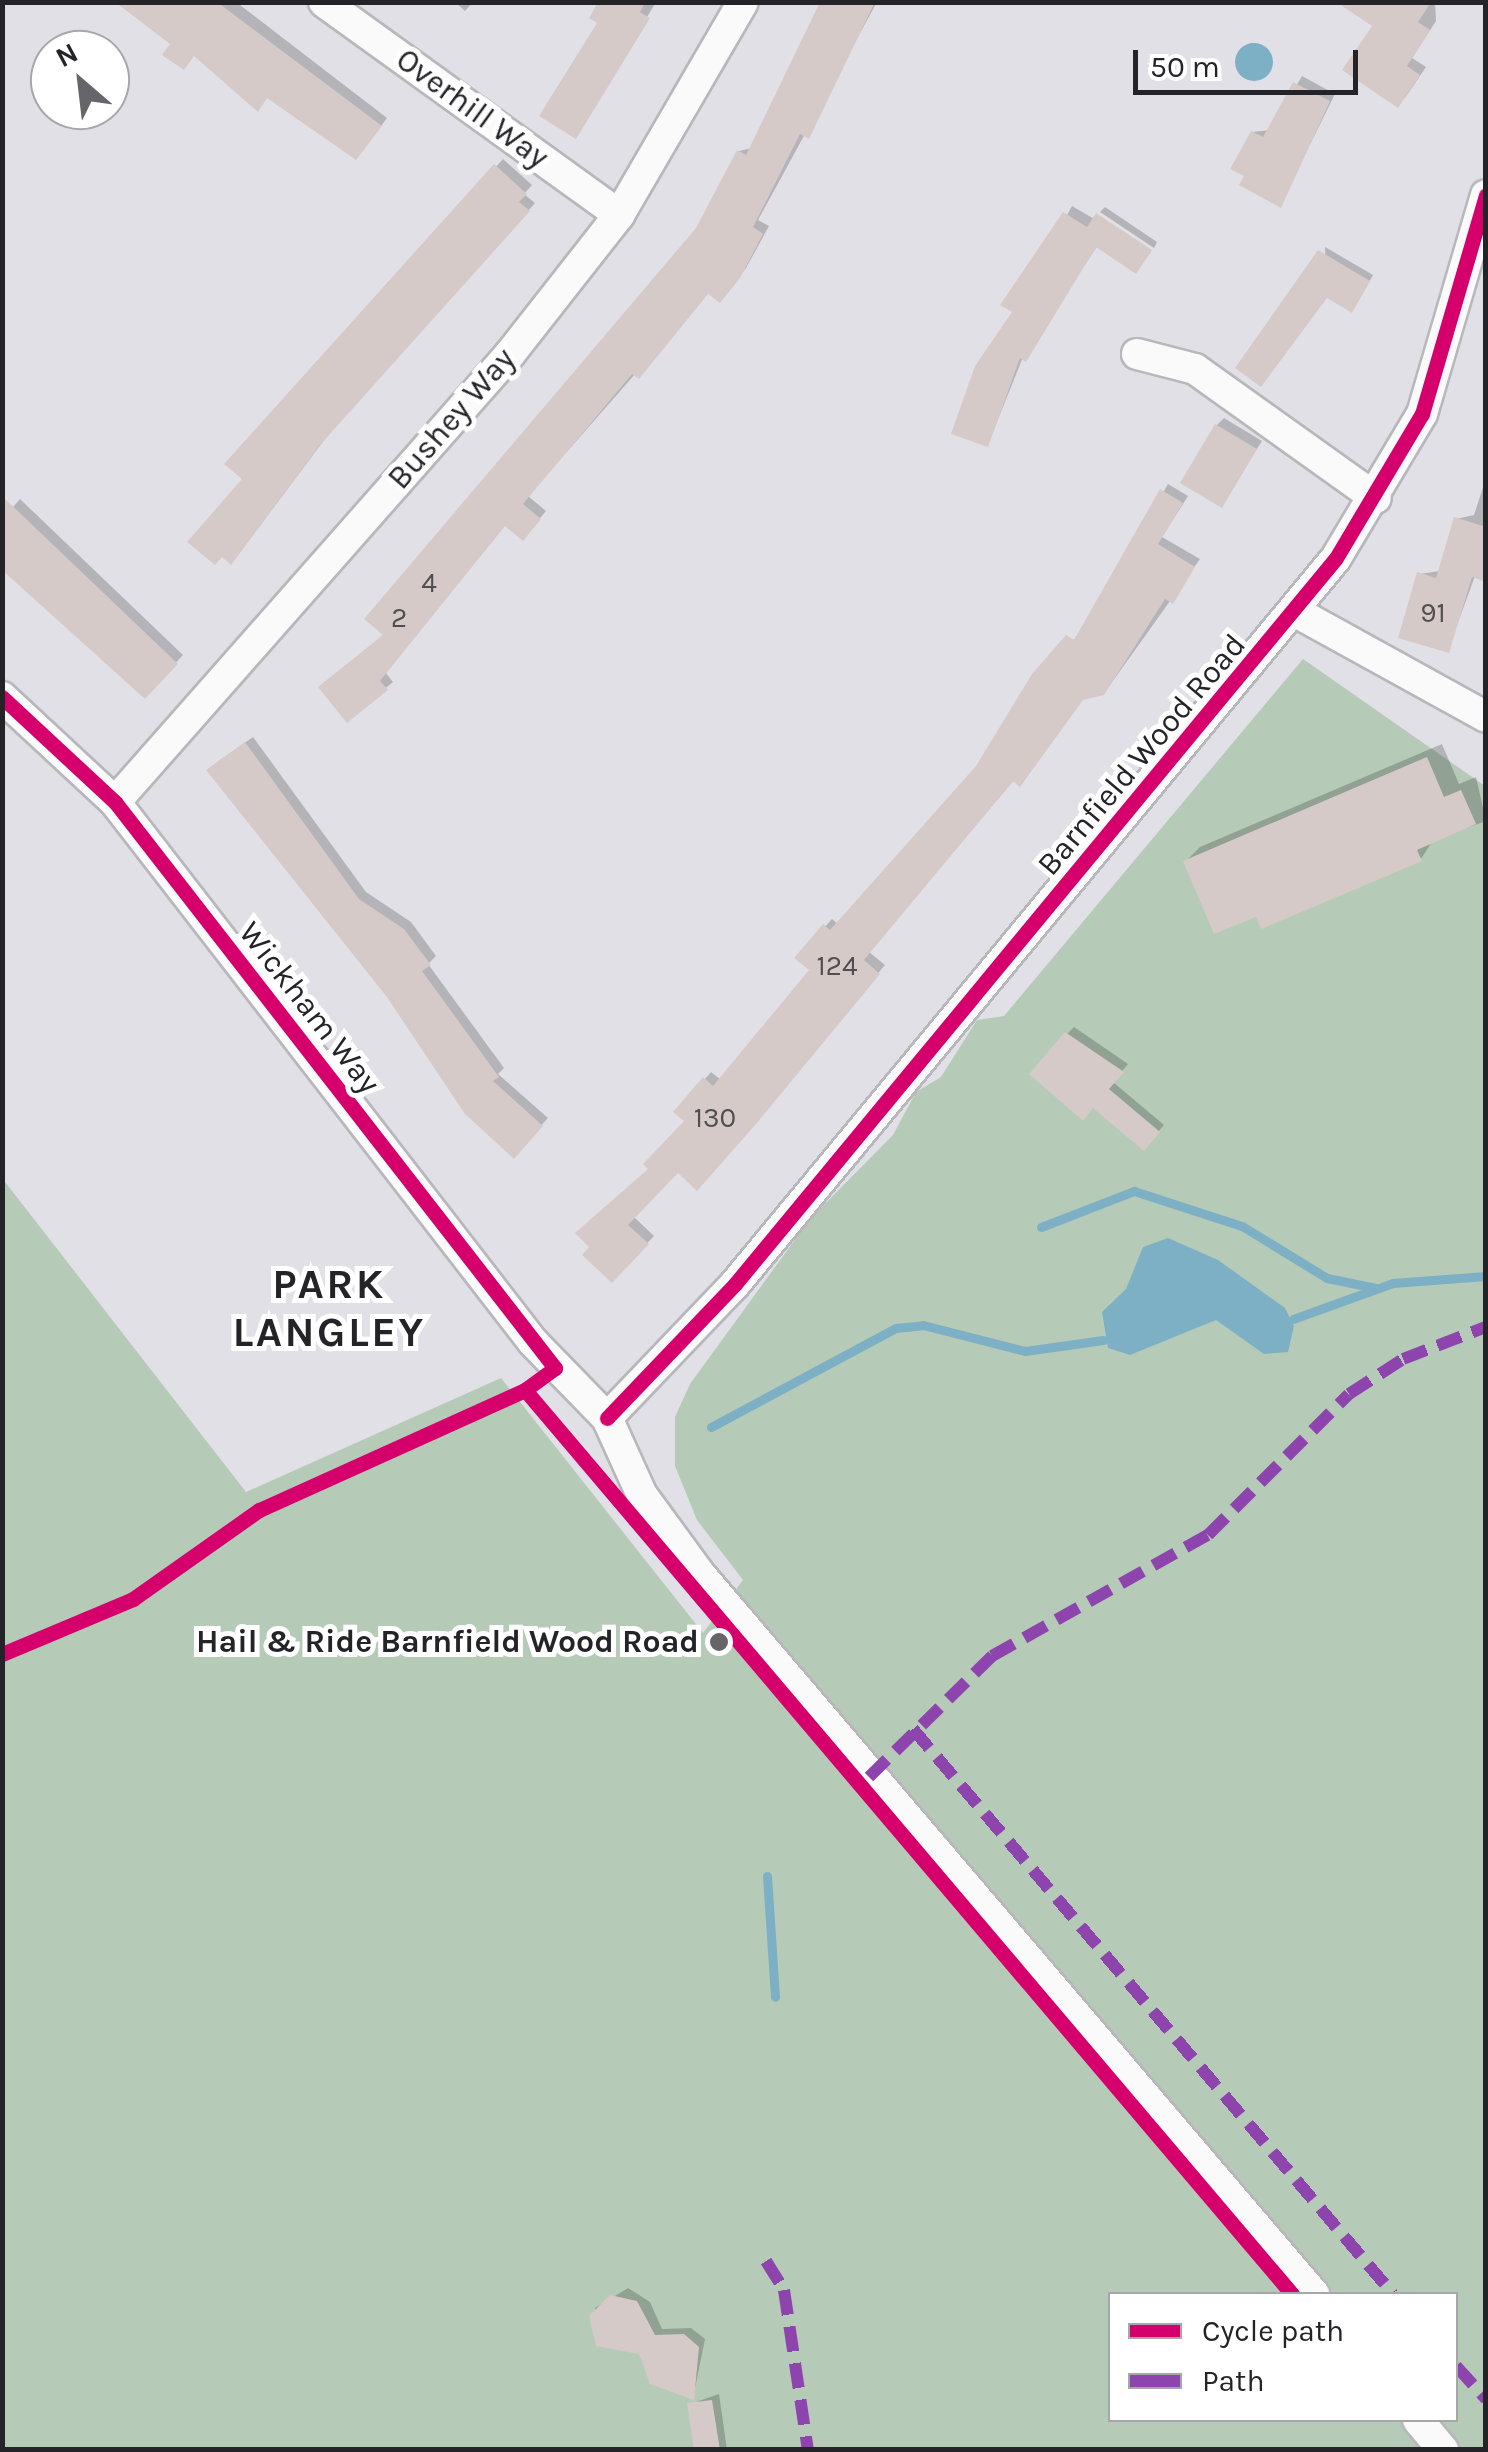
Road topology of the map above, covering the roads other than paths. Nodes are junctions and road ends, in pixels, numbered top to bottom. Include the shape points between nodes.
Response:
1 (324, 2) edge
2 (743, 2) edge
3 (1486, 195) edge
4 (619, 216) junction
5 (1137, 354) dead end
6 (1376, 498) junction
7 (1296, 612) junction
8 (2, 697) edge
9 (1486, 717) edge
10 (115, 802) junction
11 (607, 1418) junction
12 (1312, 2292) edge
13 (1420, 2422) edge
14 (1443, 2450) edge

1 - 4 street, Overhill Way
2 - 4 street, Bushey Way
3 - 6 street, Barnfield Wood Road via 1432,385
4 - 10 street, Bushey Way via 510,354
5 - 6 street via 1195,369
6 - 7 street, Barnfield Wood Road
7 - 9 street
7 - 11 street, Barnfield Wood Road via 735,1284
8 - 10 street, Wickham Way
10 - 11 street, Wickham Way via 533,1342
11 - 12 street, Wickham Way via 642,1495 699,1572
13 - 14 street

